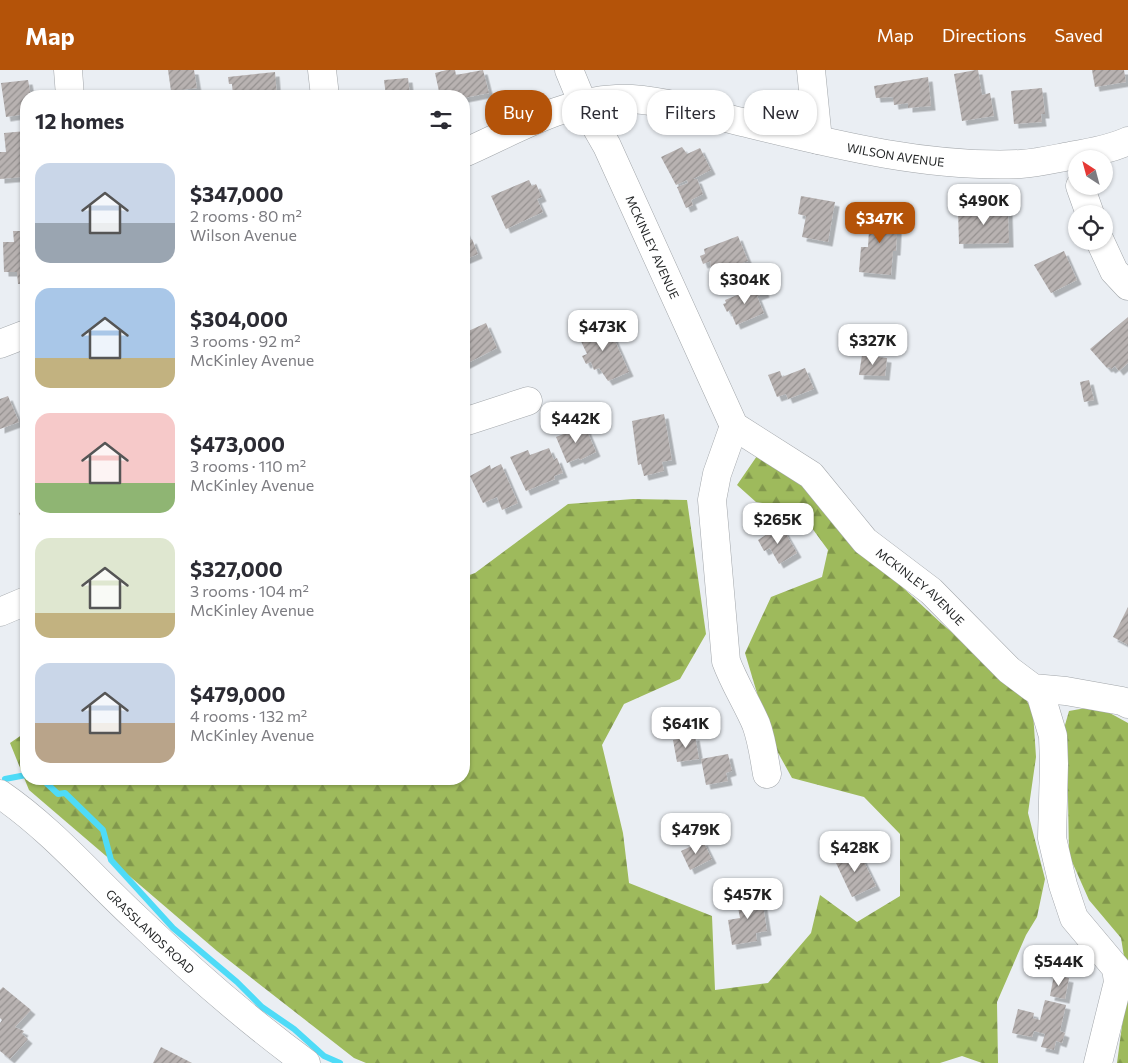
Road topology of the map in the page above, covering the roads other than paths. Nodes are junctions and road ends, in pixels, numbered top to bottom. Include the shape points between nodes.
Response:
1 (68, 70) edge
2 (322, 70) edge
3 (569, 70) edge
4 (811, 70) edge
5 (70, 90) edge
6 (324, 90) edge
7 (577, 90) edge
8 (637, 101) edge
9 (562, 110) edge
10 (601, 135) edge
11 (818, 140) junction
12 (1128, 141) edge
13 (470, 150) edge
14 (1107, 150) edge
15 (1068, 166) edge
16 (1104, 250) edge
17 (1128, 286) edge
18 (20, 336) edge
19 (0, 344) edge
20 (528, 401) dead end
21 (470, 420) edge
22 (734, 426) junction
23 (20, 603) edge
24 (0, 612) edge
25 (1039, 689) junction
26 (1128, 704) edge
27 (768, 774) dead end
28 (0, 794) edge
29 (306, 1063) edge
30 (1098, 1063) edge

1 - 5 street
2 - 6 street
3 - 7 street, MCKINLEY AVENUE
4 - 11 street
8 - 11 street, WILSON AVENUE via 673,105
9 - 13 street, WILSON AVENUE
10 - 22 street, MCKINLEY AVENUE
11 - 15 street, WILSON AVENUE via 956,163
12 - 14 street, WILSON AVENUE
16 - 17 street via 1114,271
18 - 19 street
20 - 21 street
22 - 25 street, MCKINLEY AVENUE via 811,475 865,541 931,591 1009,670
22 - 27 street via 717,474 712,500 726,661 761,738
23 - 24 street
25 - 26 street, MCKINLEY AVENUE via 1104,697
25 - 30 street via 1052,736 1052,838 1063,886 1074,918 1116,968 1118,982
28 - 29 street, GRASSLANDS ROAD via 42,827 224,1000

